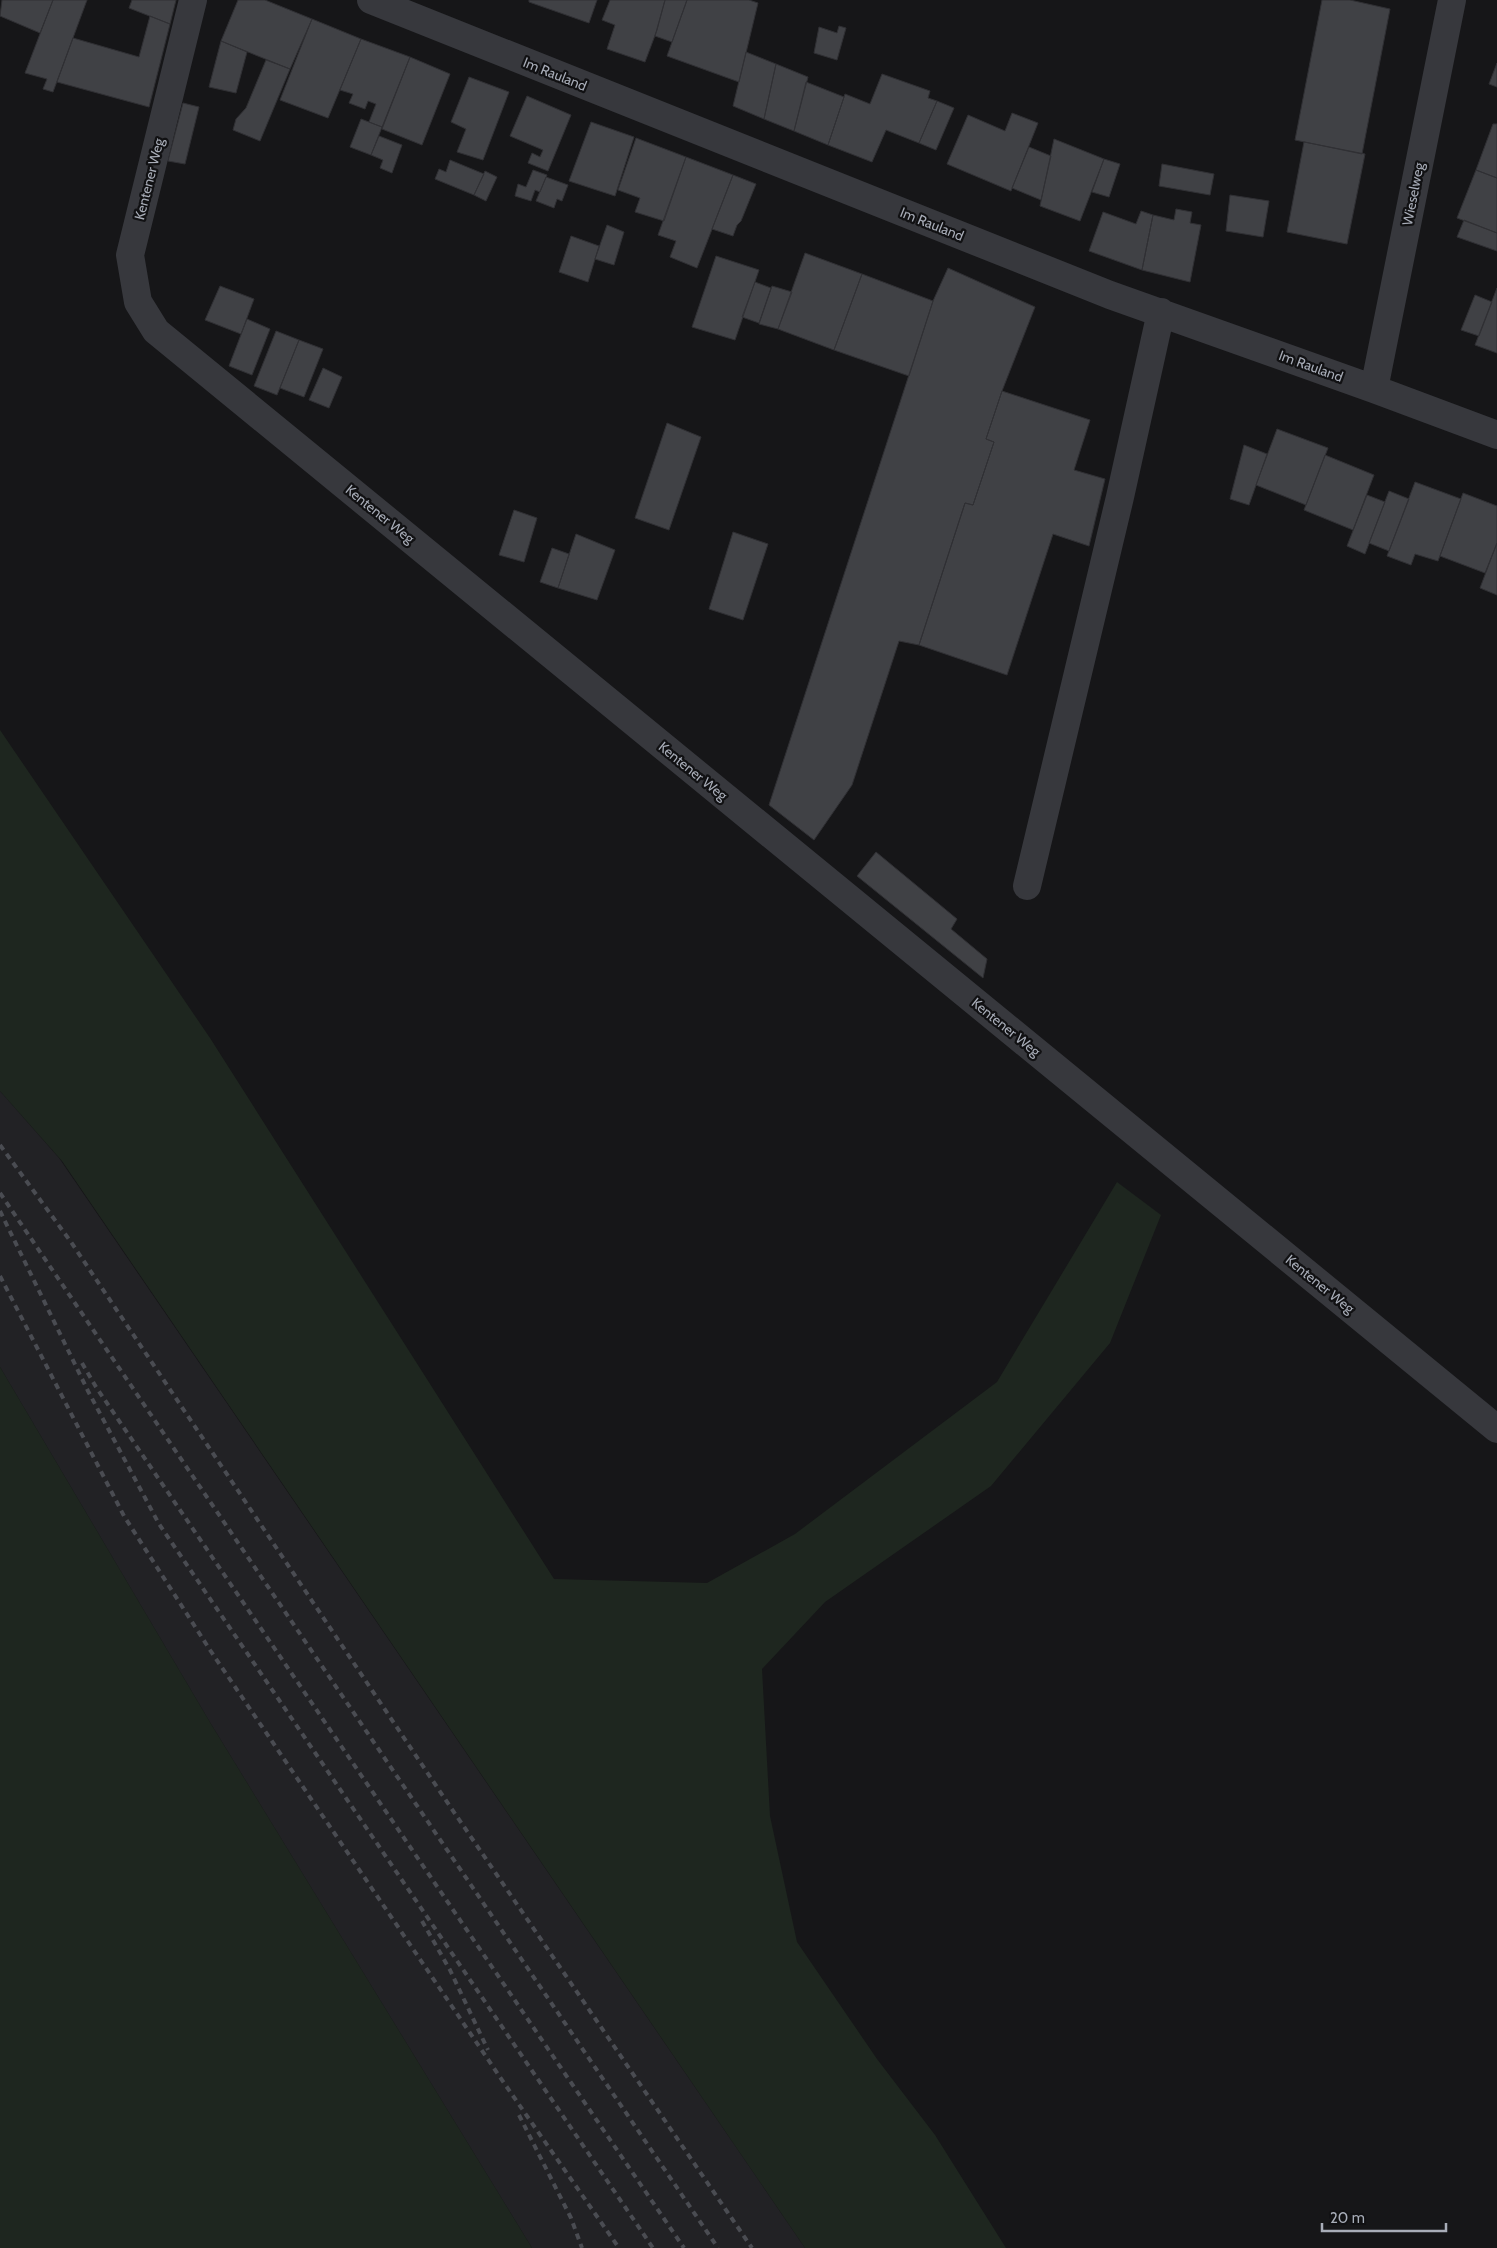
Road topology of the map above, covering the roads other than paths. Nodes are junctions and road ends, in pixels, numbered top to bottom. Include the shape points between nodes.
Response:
1 (193, 0) edge
2 (371, 0) edge
3 (1452, 0) edge
4 (1161, 312) junction
5 (1374, 389) junction
6 (1497, 435) edge
7 (1027, 886) dead end
8 (1497, 1429) edge

1 - 8 street, Kentener Weg via 130,255 138,302 156,331
2 - 4 street, Im Rauland via 1110,295
3 - 5 street, Wieselweg
4 - 5 street, Im Rauland
4 - 7 street
5 - 6 street, Im Rauland

